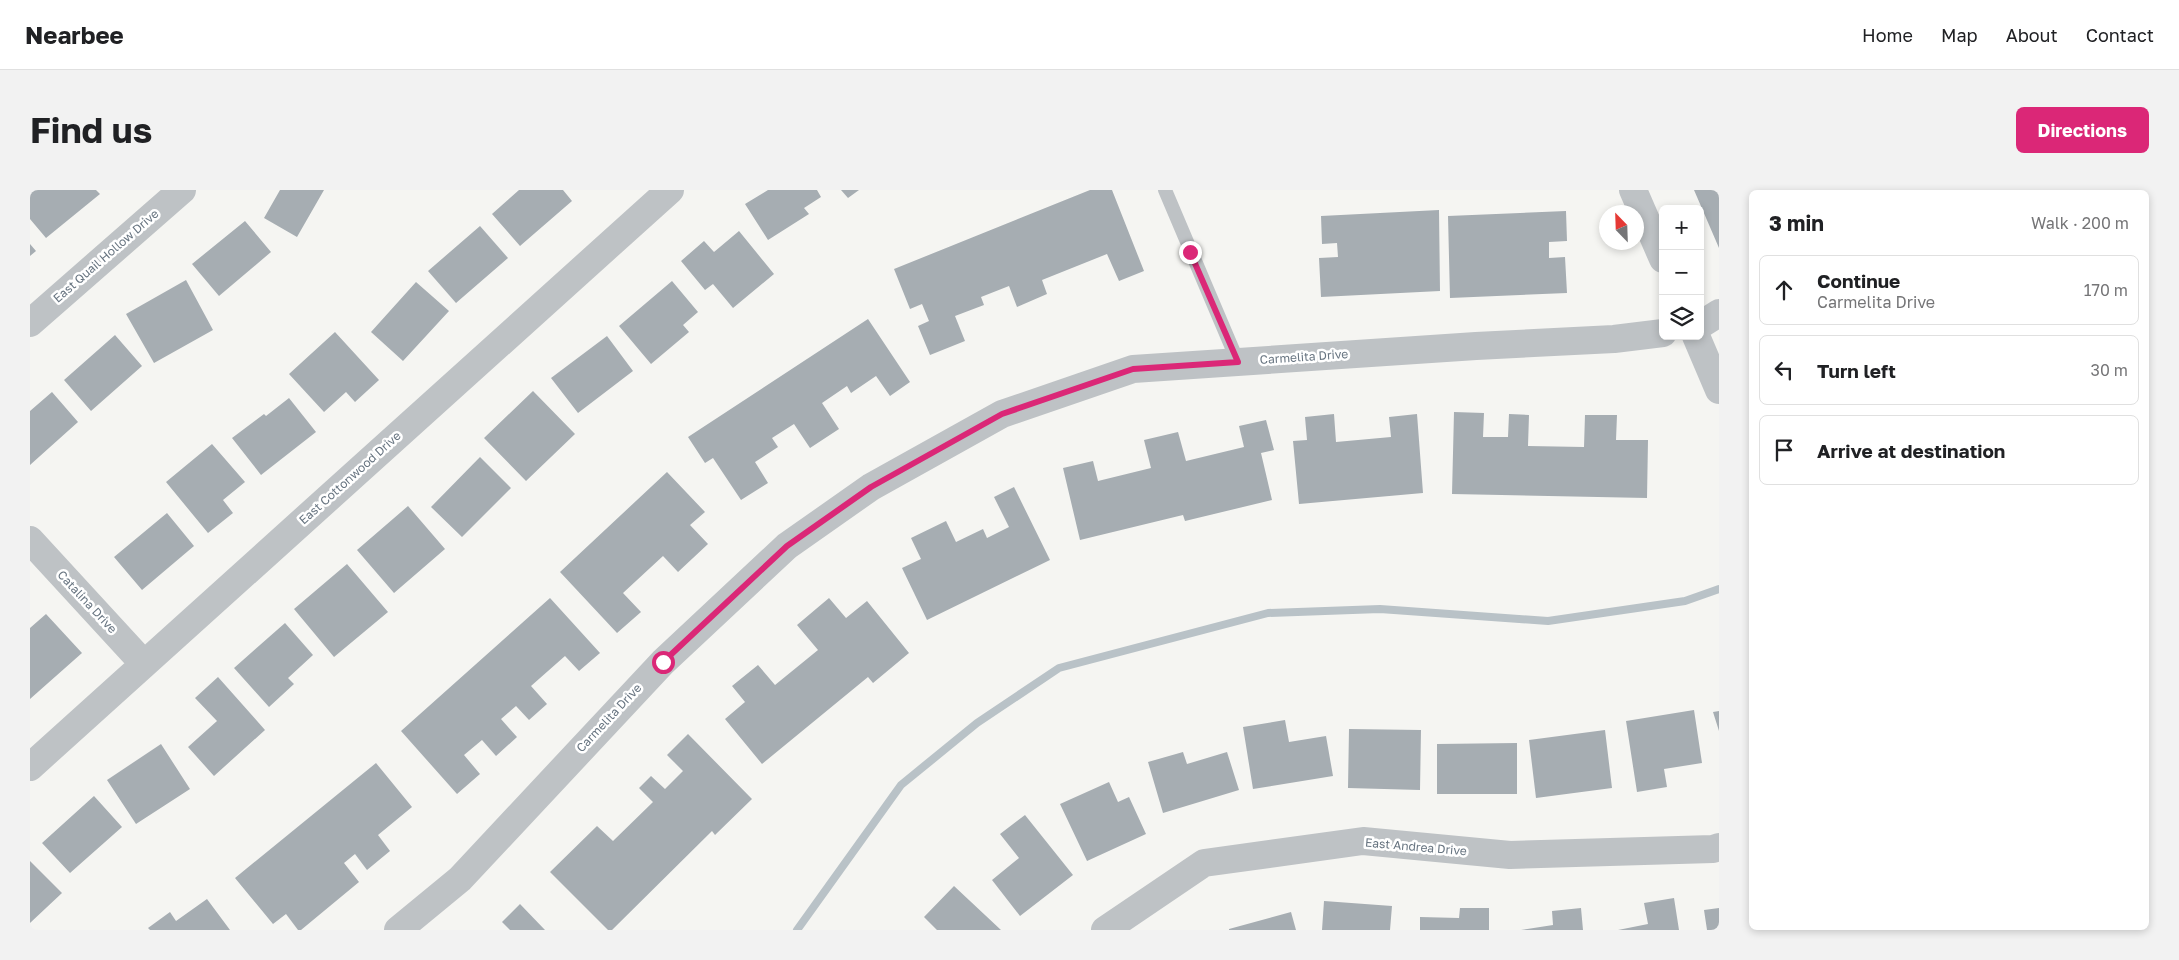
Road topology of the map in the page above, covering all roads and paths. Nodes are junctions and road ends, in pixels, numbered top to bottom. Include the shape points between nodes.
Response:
1 (182, 190) edge
2 (670, 190) edge
3 (1165, 190) edge
4 (1633, 190) edge
5 (1659, 250) edge
6 (1719, 313) edge
7 (1704, 322) edge
8 (30, 323) edge
9 (1659, 334) edge
10 (1698, 340) edge
11 (1238, 362) junction
12 (1719, 390) edge
13 (30, 540) edge
14 (144, 664) junction
15 (30, 767) edge
16 (1719, 847) edge
17 (398, 930) edge
18 (1104, 930) edge

1 - 8 street, East Quail Hollow Drive
2 - 14 street, East Cottonwood Drive
3 - 11 lane
4 - 5 street
6 - 7 street
9 - 11 street, Carmelita Drive via 1614,340
10 - 12 street
11 - 17 street, Carmelita Drive via 1133,369 1011,410 871,487 787,546 670,655 460,879
13 - 14 street, Catalina Drive
14 - 15 street, East Cottonwood Drive
16 - 18 street, East Andrea Drive via 1510,855 1363,841 1204,863

